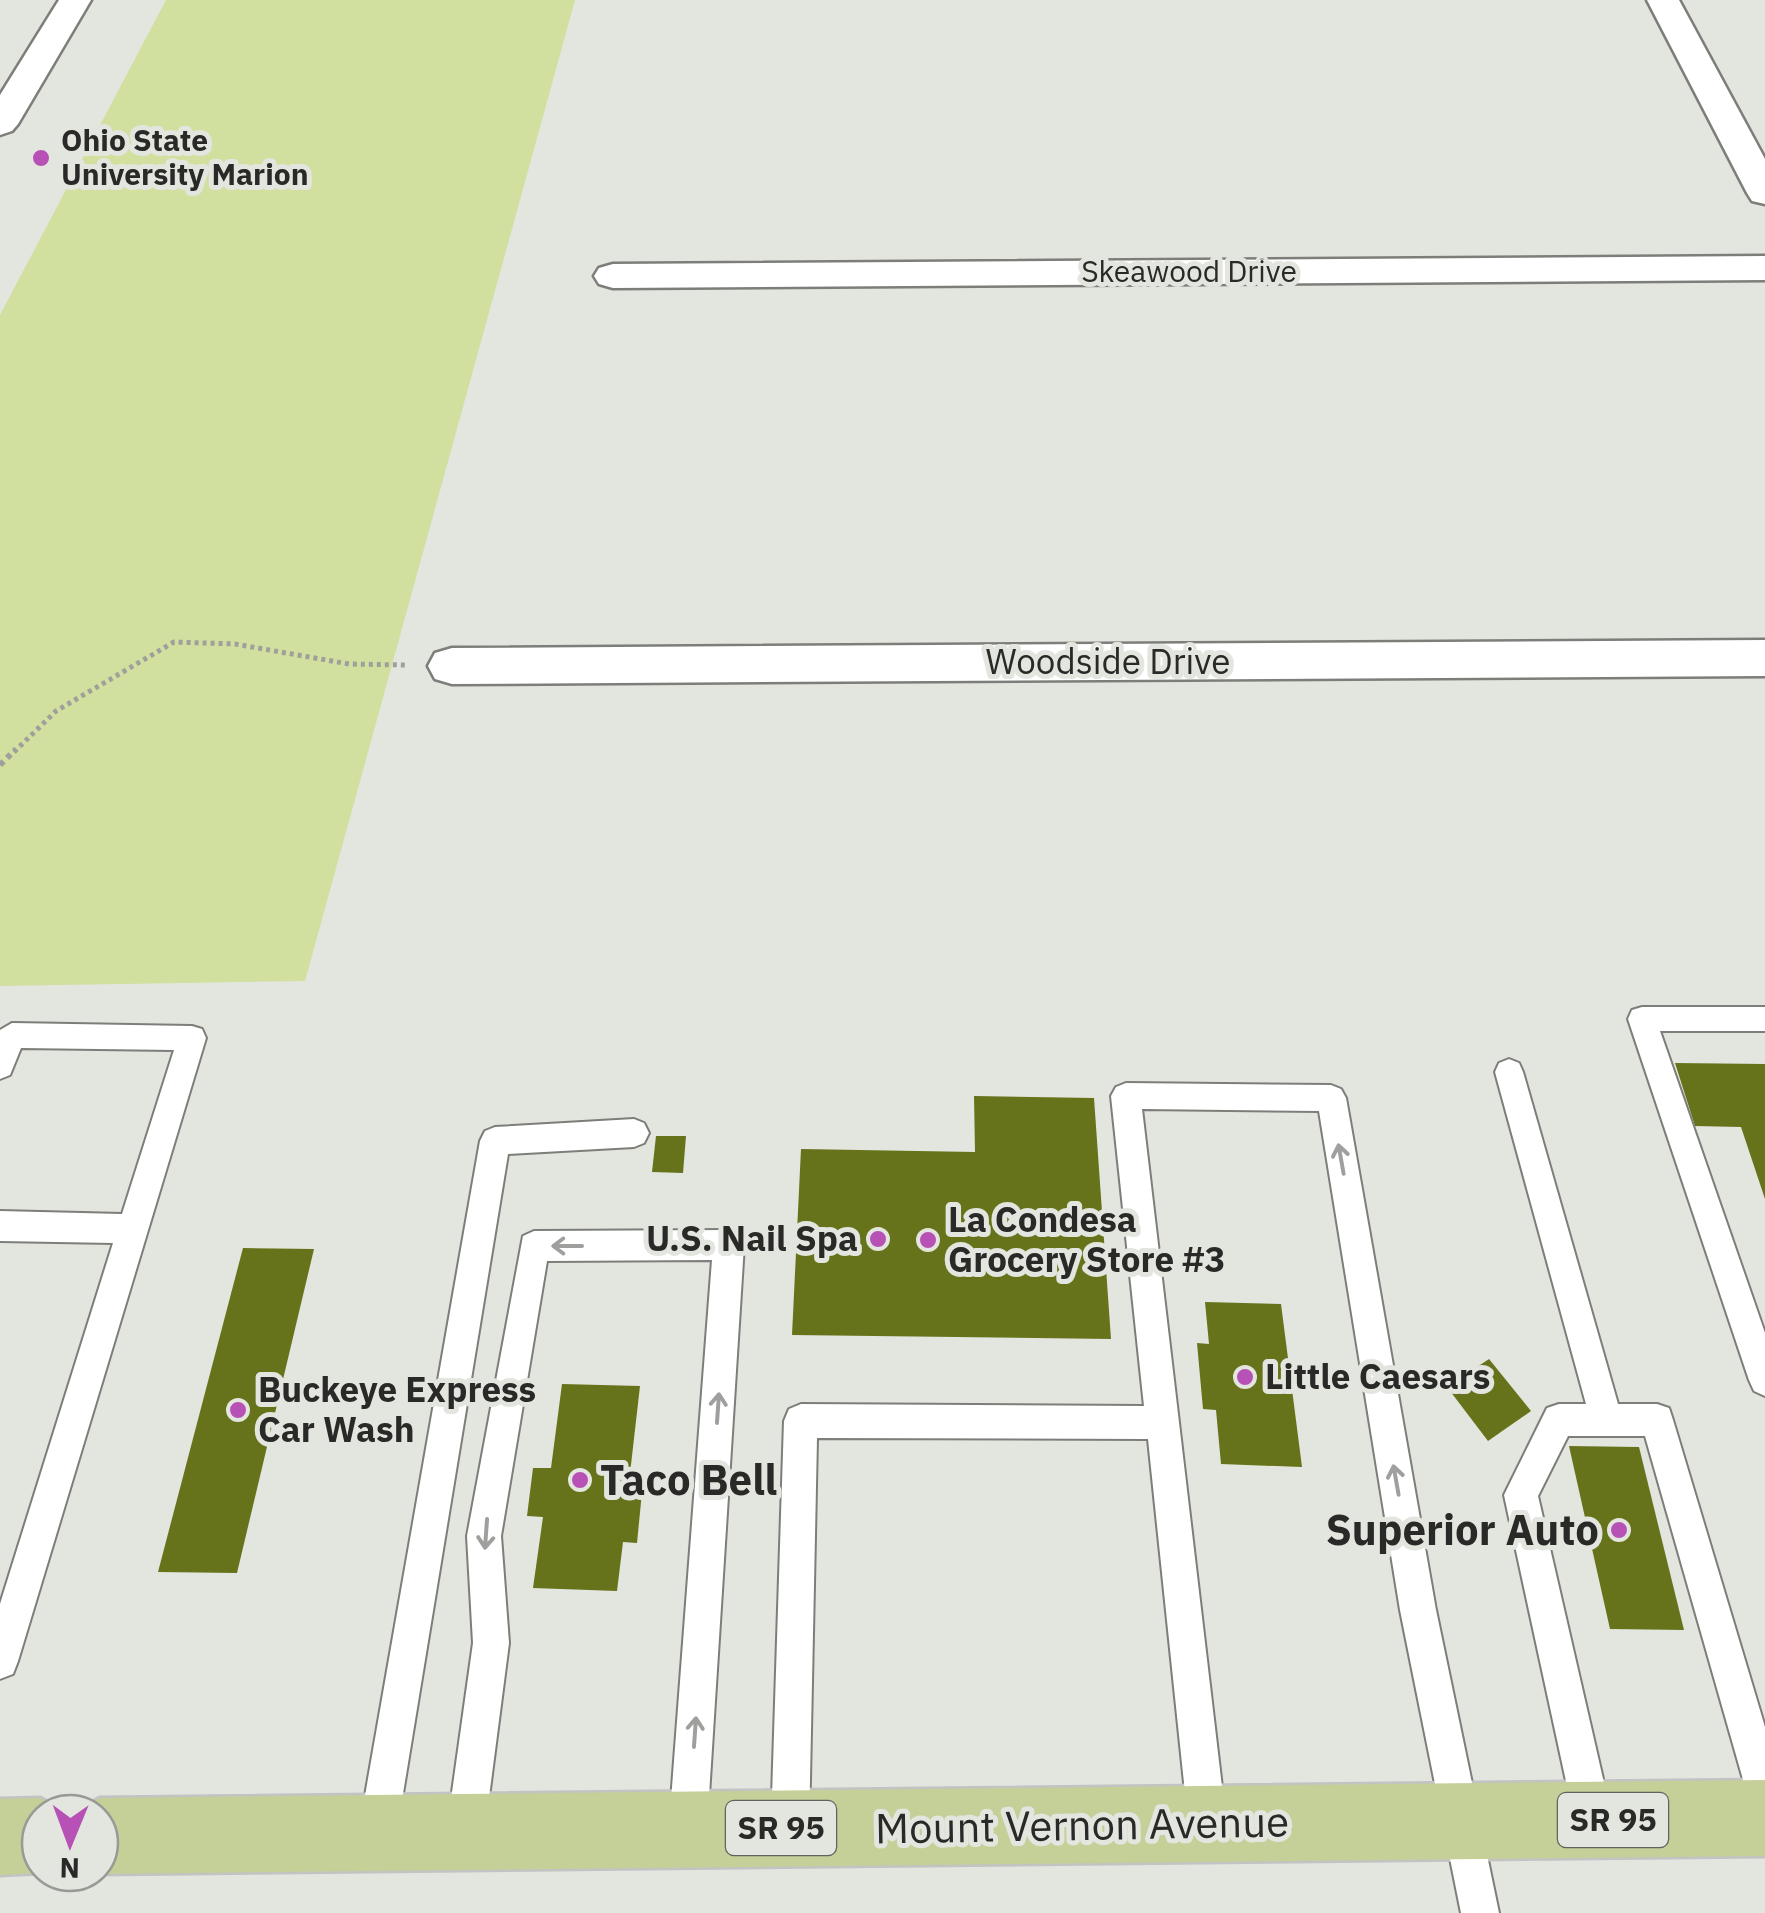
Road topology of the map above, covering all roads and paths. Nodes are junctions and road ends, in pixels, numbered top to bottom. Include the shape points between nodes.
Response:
1 (75, 0) edge
2 (1663, 0) edge
3 (0, 124) edge
4 (1765, 193) edge
5 (1765, 268) edge
6 (613, 276) dead end
7 (1765, 658) edge
8 (452, 666) joint
9 (0, 765) edge
10 (1765, 1019) edge
11 (0, 1066) edge
12 (1508, 1072) dead end
13 (634, 1133) dead end
14 (0, 1226) edge
15 (133, 1229) junction
16 (1765, 1380) edge
17 (1607, 1420) junction
18 (1162, 1423) junction
19 (1, 1654) edge
20 (1765, 1790) edge
21 (1765, 1818) edge
22 (1593, 1820) junction
23 (1462, 1821) junction
24 (1207, 1824) junction
25 (790, 1828) junction
26 (688, 1829) junction
27 (465, 1831) junction
28 (378, 1832) junction
29 (120, 1836) edge
30 (1480, 1913) edge

1 - 3 street
2 - 4 street
5 - 6 street, Skeawood Drive
7 - 8 street, Woodside Drive
8 - 9 path via 349,664 235,644 174,642 56,711
10 - 16 lane via 1642,1019
11 - 15 lane via 12,1036 192,1038
12 - 17 lane
13 - 28 lane via 495,1140
14 - 15 lane
15 - 19 lane
17 - 20 lane via 1657,1420
17 - 22 lane via 1560,1420 1521,1495
23 -> 18 lane via 1418,1610 1331,1098 1126,1096
18 - 24 lane
18 - 25 lane via 801,1421
21 - 22 main road, Mount Vernon Avenue / SR 95
22 - 23 main road, Mount Vernon Avenue / SR 95
23 - 24 main road, Mount Vernon Avenue / SR 95
23 - 30 lane
24 - 25 main road, Mount Vernon Avenue / SR 95
25 - 26 main road, Mount Vernon Avenue / SR 95
26 - 27 main road, Mount Vernon Avenue / SR 95
26 -> 27 lane via 729,1245 534,1246 484,1536 491,1644
27 - 28 main road, Mount Vernon Avenue / SR 95
28 - 29 main road, Mount Vernon Avenue / SR 95

